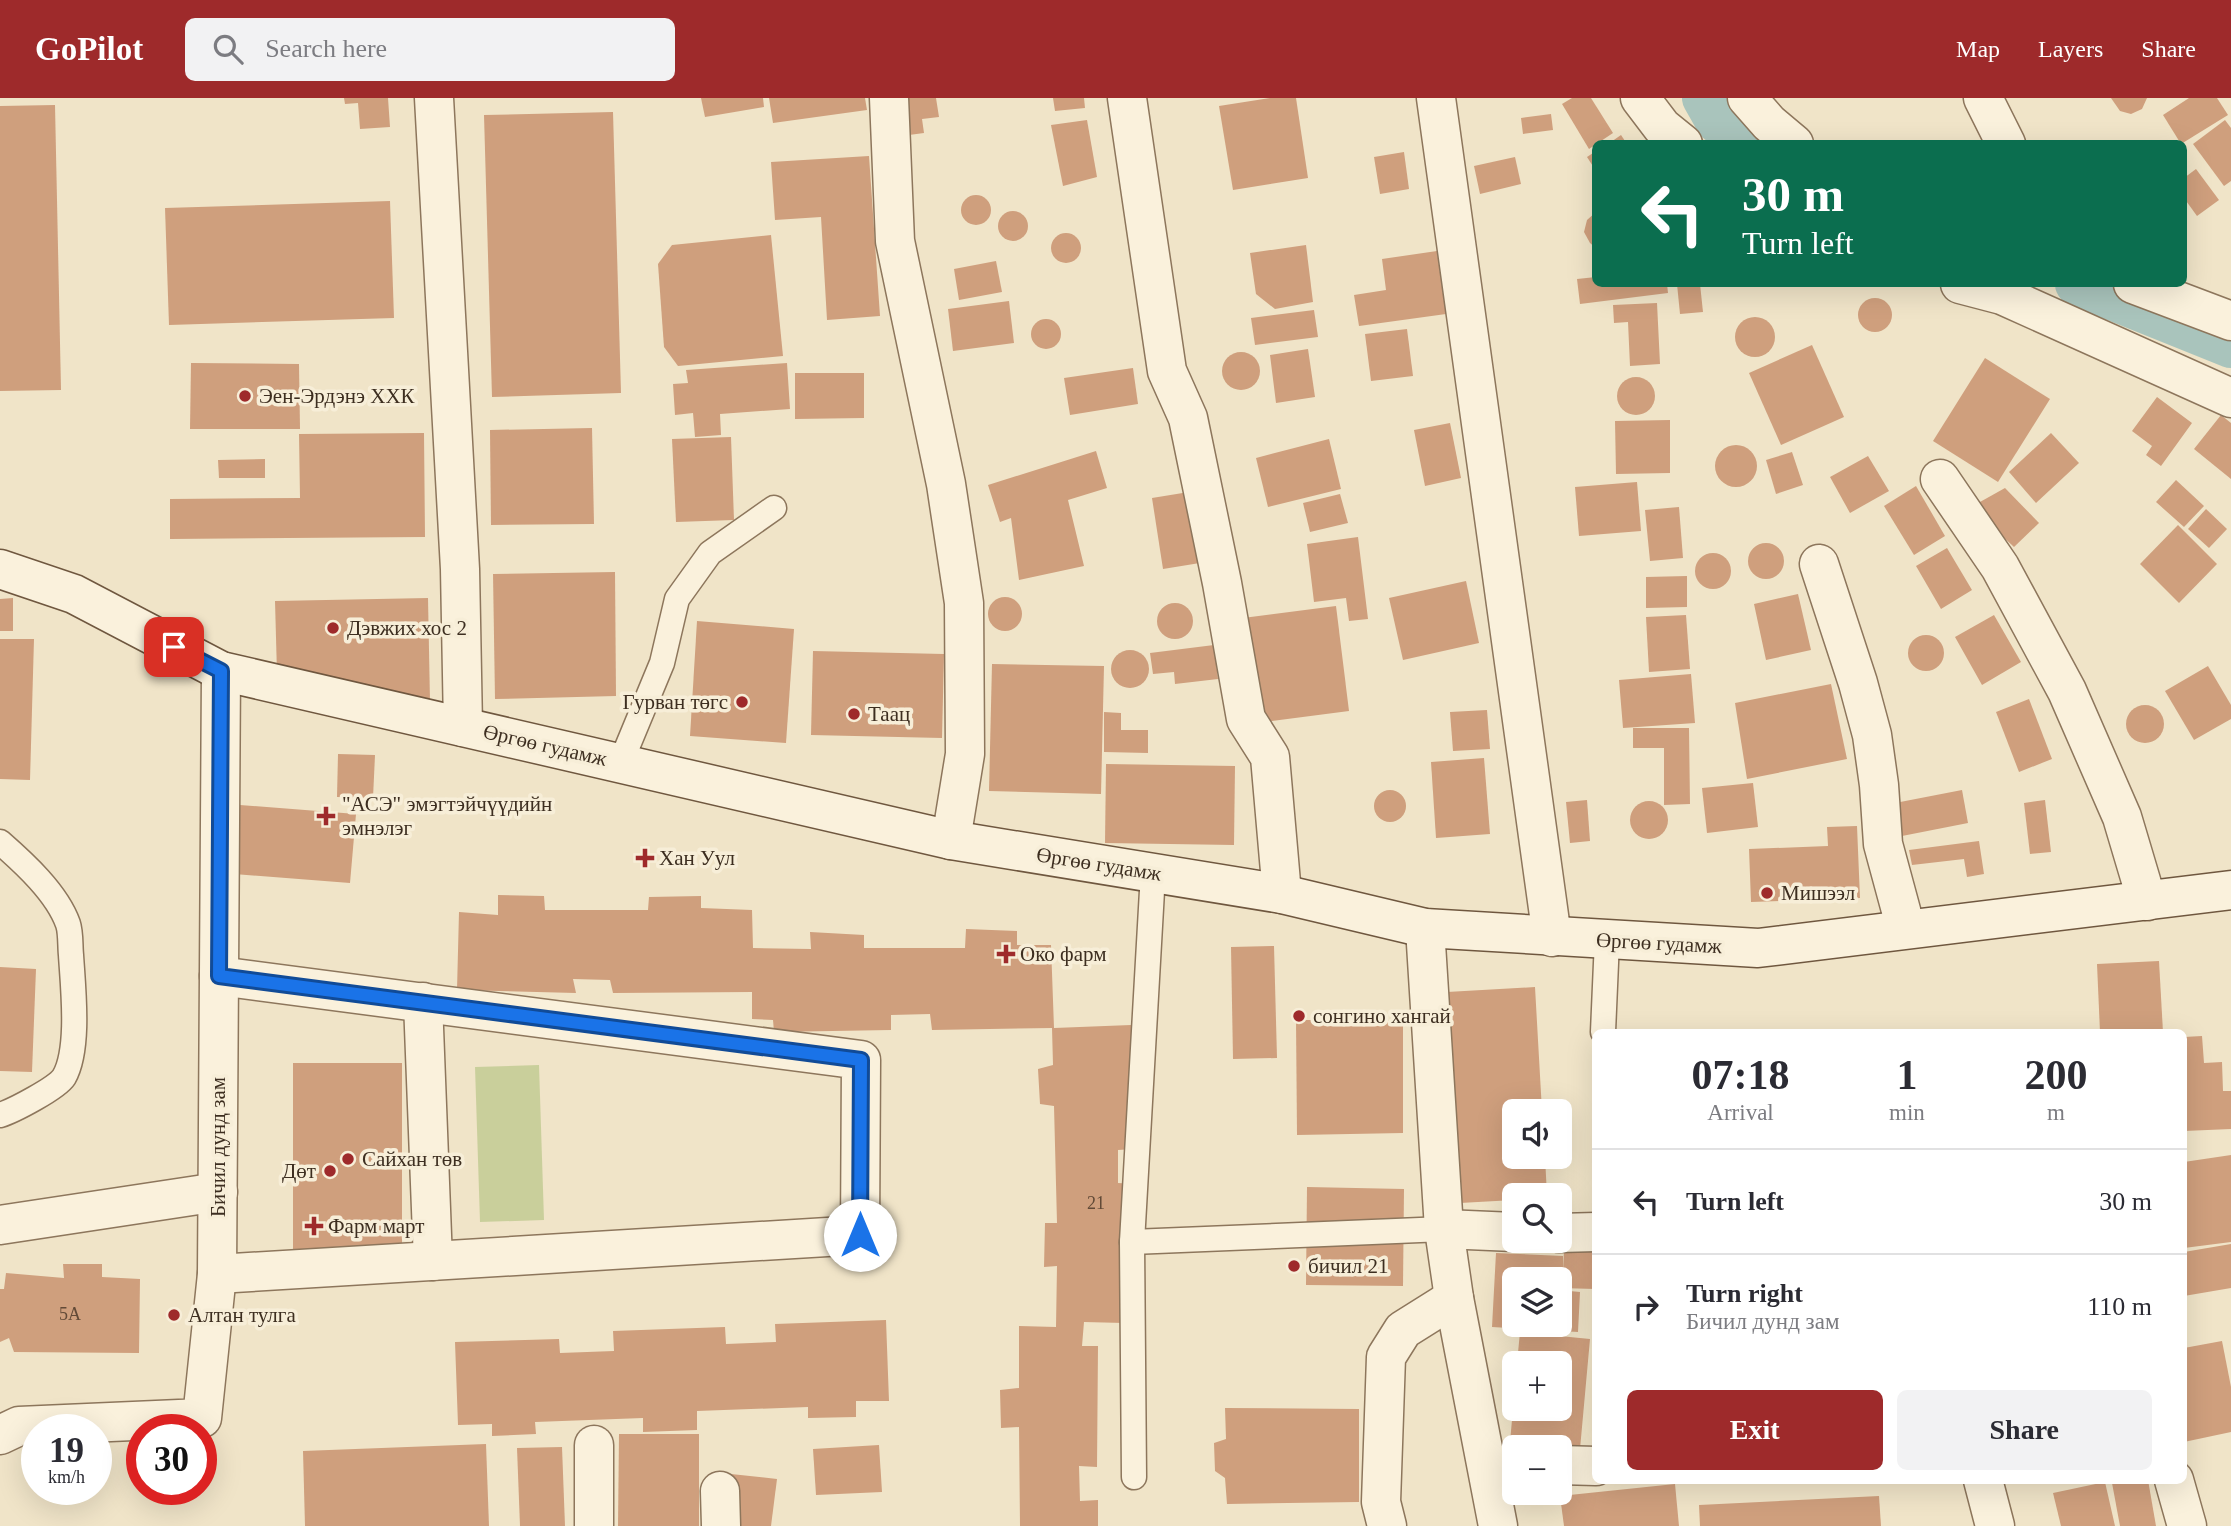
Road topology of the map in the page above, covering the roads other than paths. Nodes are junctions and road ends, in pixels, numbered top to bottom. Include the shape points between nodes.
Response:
1 (434, 98) edge
2 (889, 98) edge
3 (1127, 98) edge
4 (1436, 98) edge
5 (1640, 98) edge
6 (1748, 98) edge
7 (1983, 98) edge
8 (1678, 140) edge
9 (1789, 140) edge
10 (2004, 140) edge
11 (1972, 287) edge
12 (2141, 287) edge
13 (2231, 321) edge
14 (2231, 398) edge
15 (1940, 479) dead end
16 (774, 508) dead end
17 (1819, 564) dead end
18 (0, 569) edge
19 (221, 671) junction
20 (463, 727) junction
21 (621, 762) junction
22 (951, 840) junction
23 (0, 842) edge
24 (1153, 873) junction
25 (2231, 890) edge
26 (1282, 894) junction
27 (2147, 901) junction
28 (1425, 928) junction
29 (1906, 929) junction
30 (1552, 937) junction
31 (1607, 940) junction
32 (219, 976) junction
33 (423, 1002) junction
34 (1603, 1029) edge
35 (0, 1115) edge
36 (218, 1192) junction
37 (0, 1225) edge
38 (1444, 1229) junction
39 (1502, 1231) edge
40 (1572, 1233) edge
41 (1592, 1233) edge
42 (1132, 1242) junction
43 (433, 1261) junction
44 (217, 1274) junction
45 (1454, 1298) junction
46 (0, 1435) edge
47 (594, 1445) dead end
48 (1500, 1464) edge
49 (1572, 1465) edge
50 (1592, 1466) edge
51 (1134, 1477) dead end
52 (1984, 1484) edge
53 (2175, 1484) edge
54 (594, 1526) edge
55 (1387, 1526) edge
56 (1498, 1526) edge
57 (1995, 1526) edge
58 (2187, 1526) edge

1 - 20 street via 460,569
2 - 22 street via 895,241 946,484 964,603 965,754
3 - 26 street via 1167,371 1188,418 1246,719 1270,757
4 - 30 street
5 - 8 street
6 - 9 street
7 - 10 street
11 - 14 street via 2002,295
12 - 13 street
15 - 27 street via 2000,567 2067,691 2122,817
16 - 21 lane via 710,553 677,599 662,663
17 - 29 street via 1872,735 1883,844
18 - 19 street, Өргөө гудамж via 74,594
19 - 20 street, Өргөө гудамж
19 - 32 street, Бичил дунд зам
20 - 21 street, Өргөө гудамж
21 - 22 street, Өргөө гудамж
22 - 24 street, Өргөө гудамж
23 - 35 lane via 26,865 68,925 75,1010 63,1079 16,1110
24 - 26 street, Өргөө гудамж
24 - 42 lane
25 - 27 street, Өргөө гудамж
26 - 28 street, Өргөө гудамж
27 - 29 street, Өргөө гудамж
28 - 30 street, Өргөө гудамж
28 - 38 street
29 - 31 street, Өргөө гудамж via 1758,948
30 - 31 street, Өргөө гудамж
31 - 34 lane
32 - 33 street
32 - 36 street, Бичил дунд зам
33 - 43 street
33 - 43 street via 861,1060 860,1235
36 - 37 street
36 - 44 street, Бичил дунд зам
38 - 39 street
38 - 42 lane
38 - 45 street
40 - 41 street
42 - 51 lane
43 - 44 street
44 - 46 street, Бичил дунд зам via 202,1418 19,1426
45 - 48 street
45 - 55 street via 1403,1331 1386,1357 1381,1502
47 - 54 street
48 - 56 street
49 - 50 street
52 - 57 street
53 - 58 street

